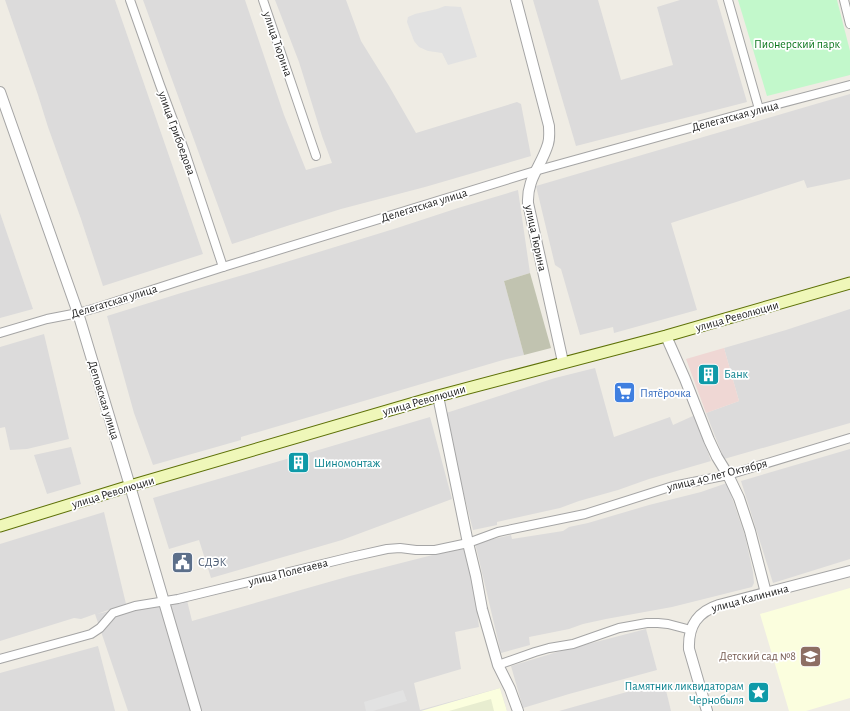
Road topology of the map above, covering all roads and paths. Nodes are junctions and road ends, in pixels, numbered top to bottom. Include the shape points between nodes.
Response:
1 (130, 0) edge
2 (263, 0) edge
3 (516, 0) edge
4 (728, 0) edge
5 (844, 0) edge
6 (850, 24) edge
7 (850, 85) edge
8 (0, 92) edge
9 (760, 109) junction
10 (316, 156) dead end
11 (535, 171) junction
12 (223, 267) junction
13 (850, 283) edge
14 (78, 313) junction
15 (0, 333) edge
16 (666, 336) junction
17 (563, 362) junction
18 (438, 396) junction
19 (850, 438) edge
20 (728, 475) junction
21 (130, 486) junction
22 (585, 514) joint
23 (0, 526) edge
24 (468, 543) junction
25 (850, 571) edge
26 (766, 593) junction
27 (164, 602) junction
28 (691, 630) junction
29 (0, 659) edge
30 (498, 665) junction
31 (196, 711) edge
32 (518, 711) edge
33 (707, 711) edge

1 - 12 street, улица Грибоедова
2 - 10 street, улица Тюрина
3 - 11 street, улица Тюрина via 549,126 548,144
4 - 9 street
5 - 6 street
7 - 9 street, Делегатская улица
8 - 14 street, Деповская улица
9 - 11 street, Делегатская улица
11 - 12 street, Делегатская улица
11 - 17 street, улица Тюрина via 528,191 528,203
12 - 14 street, Делегатская улица
13 - 16 main road, улица Революции
14 - 15 street, Делегатская улица
14 - 21 street, Деповская улица
16 - 17 main road, улица Революции
16 - 20 street via 709,440
17 - 18 main road, улица Революции
18 - 21 main road, улица Революции
18 - 24 street
19 - 20 street, улица 40 лет Октября
20 - 22 street, улица 40 лет Октября via 673,486
20 - 26 street via 744,513
21 - 23 main road, улица Революции
21 - 27 street, Деповская улица
22 - 24 street, улица Полетаева via 498,532
24 - 27 street, улица Полетаева via 434,550 387,549
24 - 30 street via 482,609
25 - 26 street, улица Калинина
26 - 28 street, улица Калинина via 706,610
27 - 29 street, улица Полетаева via 135,606 114,613 91,634
27 - 31 street, Деповская улица
28 - 30 street via 658,623 619,628
28 - 33 street via 689,649
30 - 32 street

